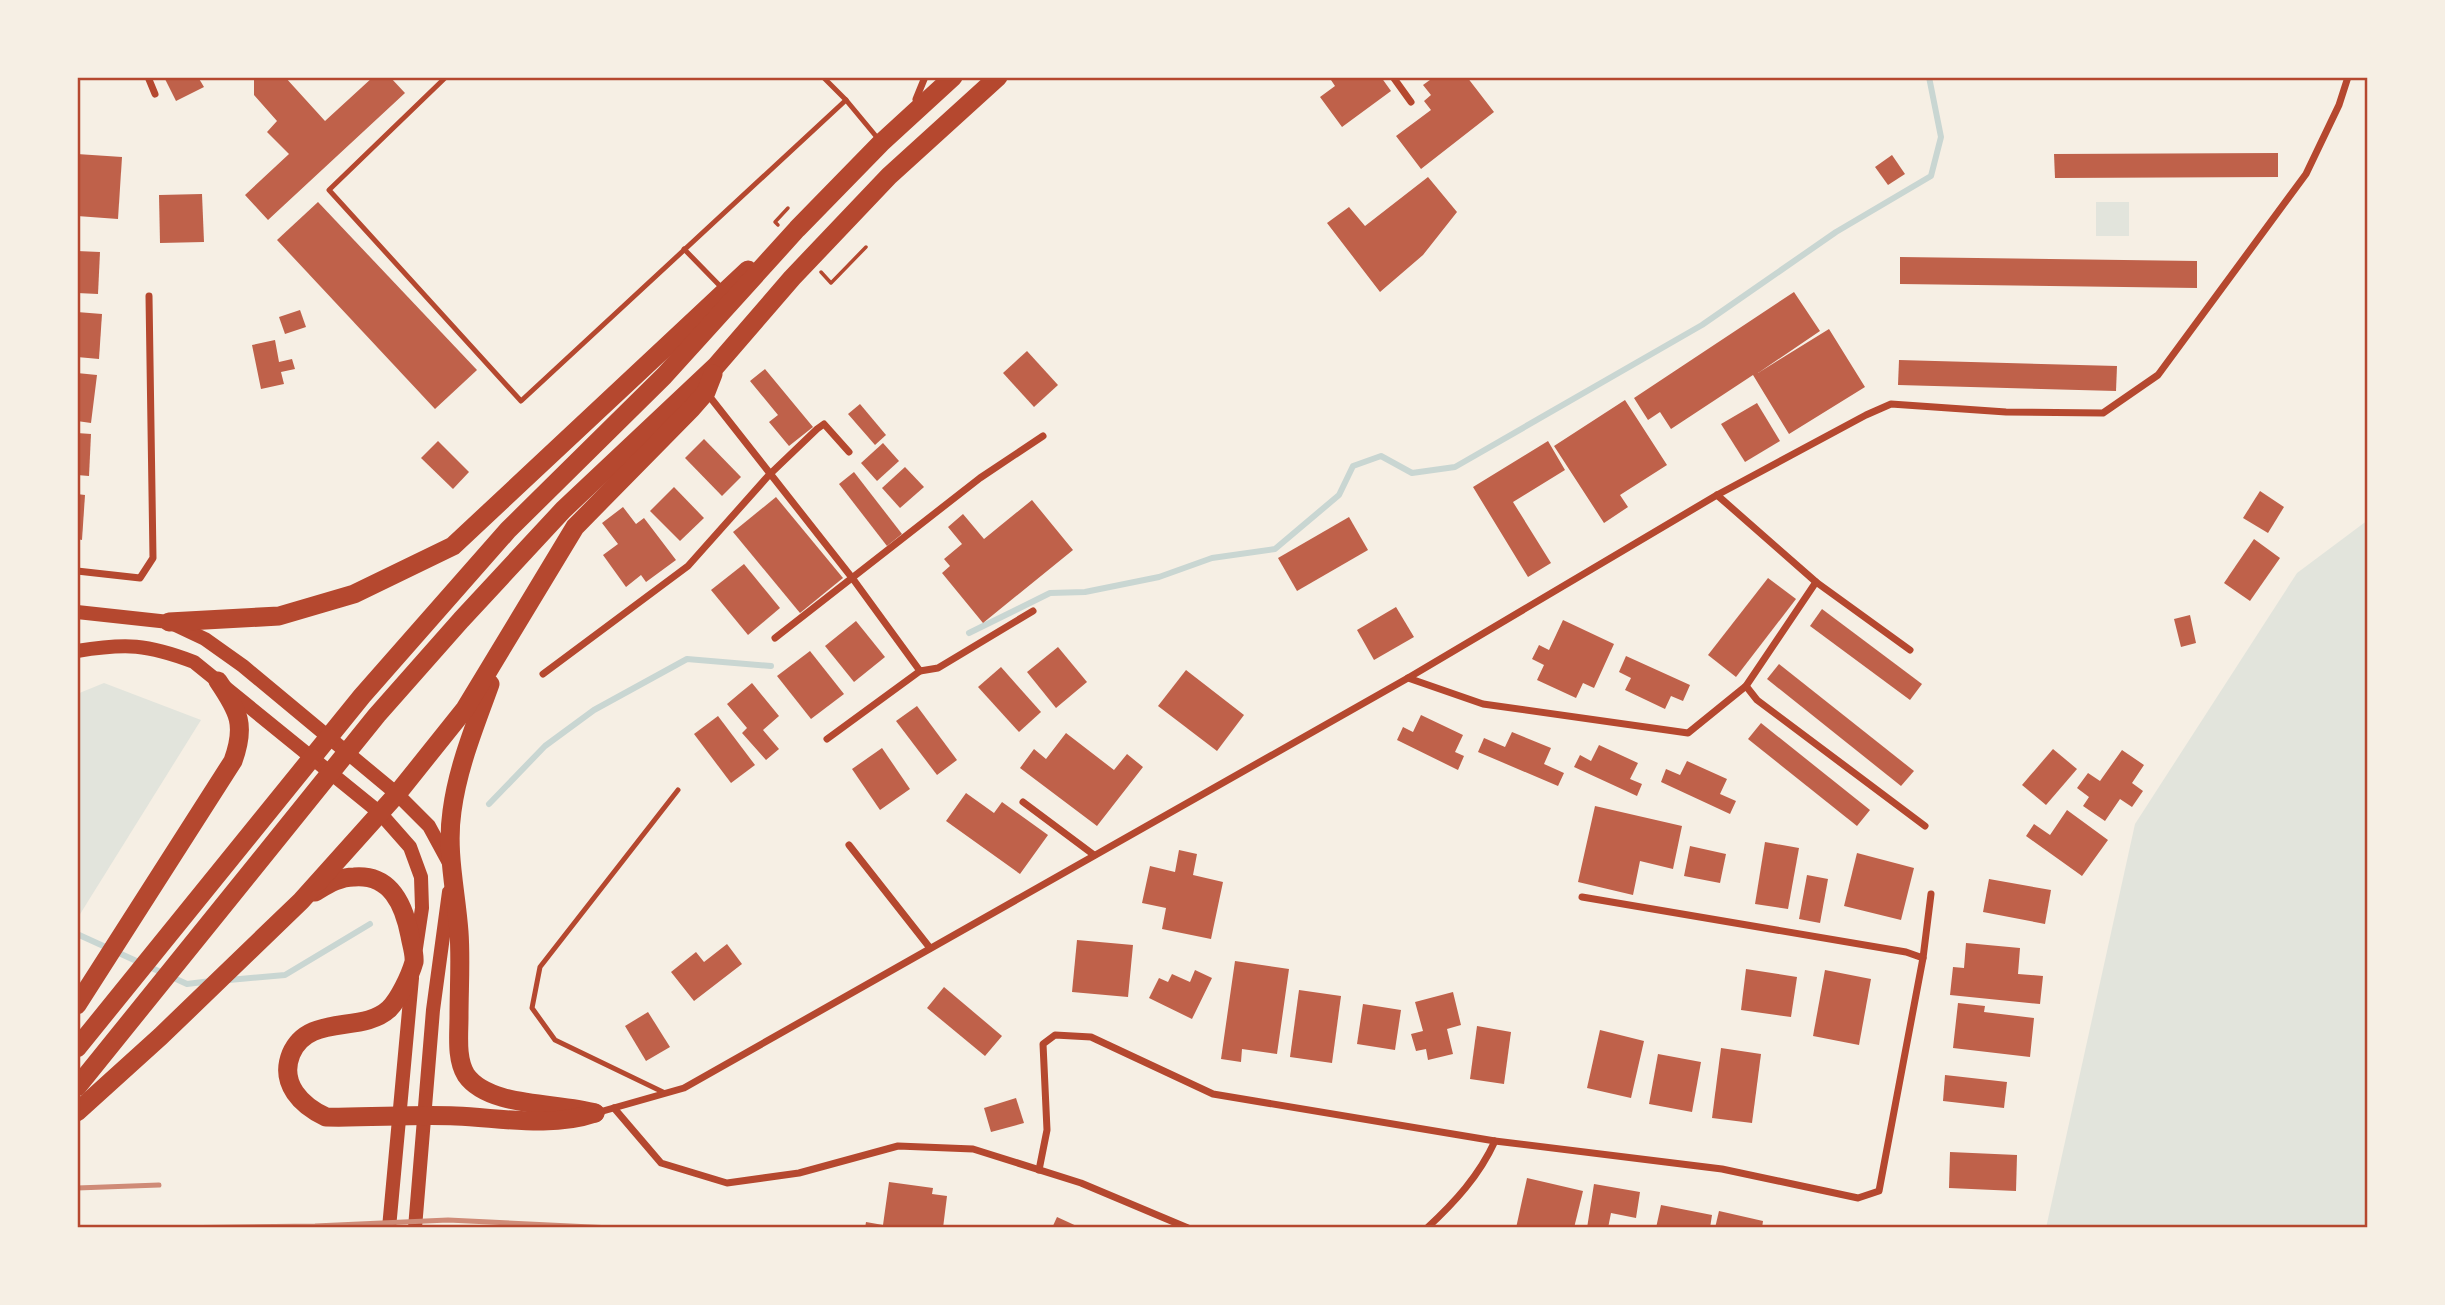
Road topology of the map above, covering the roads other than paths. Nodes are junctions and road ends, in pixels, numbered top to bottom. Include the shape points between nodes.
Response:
1 (148, 77) edge
2 (446, 77) edge
3 (823, 77) edge
4 (925, 77) edge
5 (953, 77) edge
6 (998, 77) edge
7 (1393, 77) edge
8 (2348, 77) edge
9 (155, 94) dead end
10 (846, 100) junction
11 (1410, 102) dead end
12 (900, 126) junction
13 (881, 143) junction
14 (797, 229) junction
15 (684, 249) junction
16 (723, 289) junction
17 (149, 296) dead end
18 (716, 366) junction
19 (706, 392) junction
20 (1042, 436) dead end
21 (849, 452) dead end
22 (769, 475) junction
23 (1717, 495) junction
24 (77, 571) edge
25 (853, 579) junction
26 (1816, 582) junction
27 (1033, 611) dead end
28 (77, 612) edge
29 (169, 622) junction
30 (775, 638) dead end
31 (504, 647) junction
32 (1910, 650) dead end
33 (77, 651) edge
34 (920, 671) junction
35 (543, 674) dead end
36 (1408, 678) junction
37 (218, 681) junction
38 (1746, 686) junction
39 (827, 739) dead end
40 (678, 790) dead end
41 (397, 794) junction
42 (1023, 802) dead end
43 (380, 813) junction
44 (1925, 826) dead end
45 (849, 845) dead end
46 (1094, 855) junction
47 (450, 867) junction
48 (1931, 894) dead end
49 (1582, 897) dead end
50 (301, 901) junction
51 (930, 947) junction
52 (1923, 958) junction
53 (415, 960) junction
54 (77, 1005) edge
55 (77, 1048) edge
56 (77, 1087) edge
57 (667, 1094) junction
58 (605, 1111) junction
59 (77, 1112) edge
60 (1495, 1141) junction
61 (1039, 1170) junction
62 (389, 1228) edge
63 (415, 1228) edge
64 (1188, 1228) edge
65 (1427, 1228) edge

1 - 9 street
2 - 15 lane via 329,190 521,401
3 - 10 lane
4 - 12 street
5 - 12 highway
6 - 18 highway via 844,222
7 - 11 street
8 - 23 street via 2306,174 2158,375 2103,413 1891,404
10 - 13 lane
10 - 15 lane
12 - 13 highway
13 - 14 highway
14 - 16 highway
14 - 55 highway via 664,376 508,530 362,696
15 - 16 lane
16 - 29 highway via 453,546 354,594 279,615
17 - 24 street via 153,558 139,578
18 - 19 highway
18 - 56 highway via 562,510 377,715
19 - 22 street
19 - 31 highway via 575,527
20 - 25 street via 980,478
21 - 22 street via 824,424
22 - 25 street
22 - 35 street via 688,566
23 - 26 street
23 - 36 street
25 - 30 street
25 - 34 street
26 - 32 street
26 - 38 street
27 - 34 street via 938,668
28 - 29 main road
29 - 41 main road via 205,639 243,666
31 - 41 highway via 465,709
31 - 47 highway via 460,769 451,813
33 - 37 main road via 118,645 158,648 194,662
34 - 39 street
36 - 38 street via 1483,704 1688,733
36 - 46 street
37 - 43 main road
37 - 54 highway via 236,708 242,735 233,761
38 - 44 street via 1757,700
40 - 57 lane via 540,967 532,1008 555,1040
41 - 43 highway
41 - 47 main road via 429,826
42 - 46 street
43 - 50 highway
43 - 53 main road via 410,847 421,877
45 - 51 street
46 - 51 street
47 - 58 highway via 459,935 459,1052 465,1074 499,1097
47 - 63 main road
48 - 52 street
49 - 52 street
50 - 53 highway via 335,881 355,876 386,885 405,911
50 - 59 highway
51 - 57 street
52 - 60 street via 1879,1191 1858,1198 1722,1169
53 - 58 highway via 389,1009 374,1019 325,1027 310,1034 291,1054 295,1096 308,1109 326,1117 506,1120 575,1120
53 - 62 main road
57 - 58 street
58 - 61 street via 661,1163 727,1183 799,1173 898,1146 974,1149
60 - 61 street via 1213,1094 1091,1037 1055,1035 1043,1044 1047,1130
60 - 65 street via 1485,1164 1458,1200
61 - 64 street

